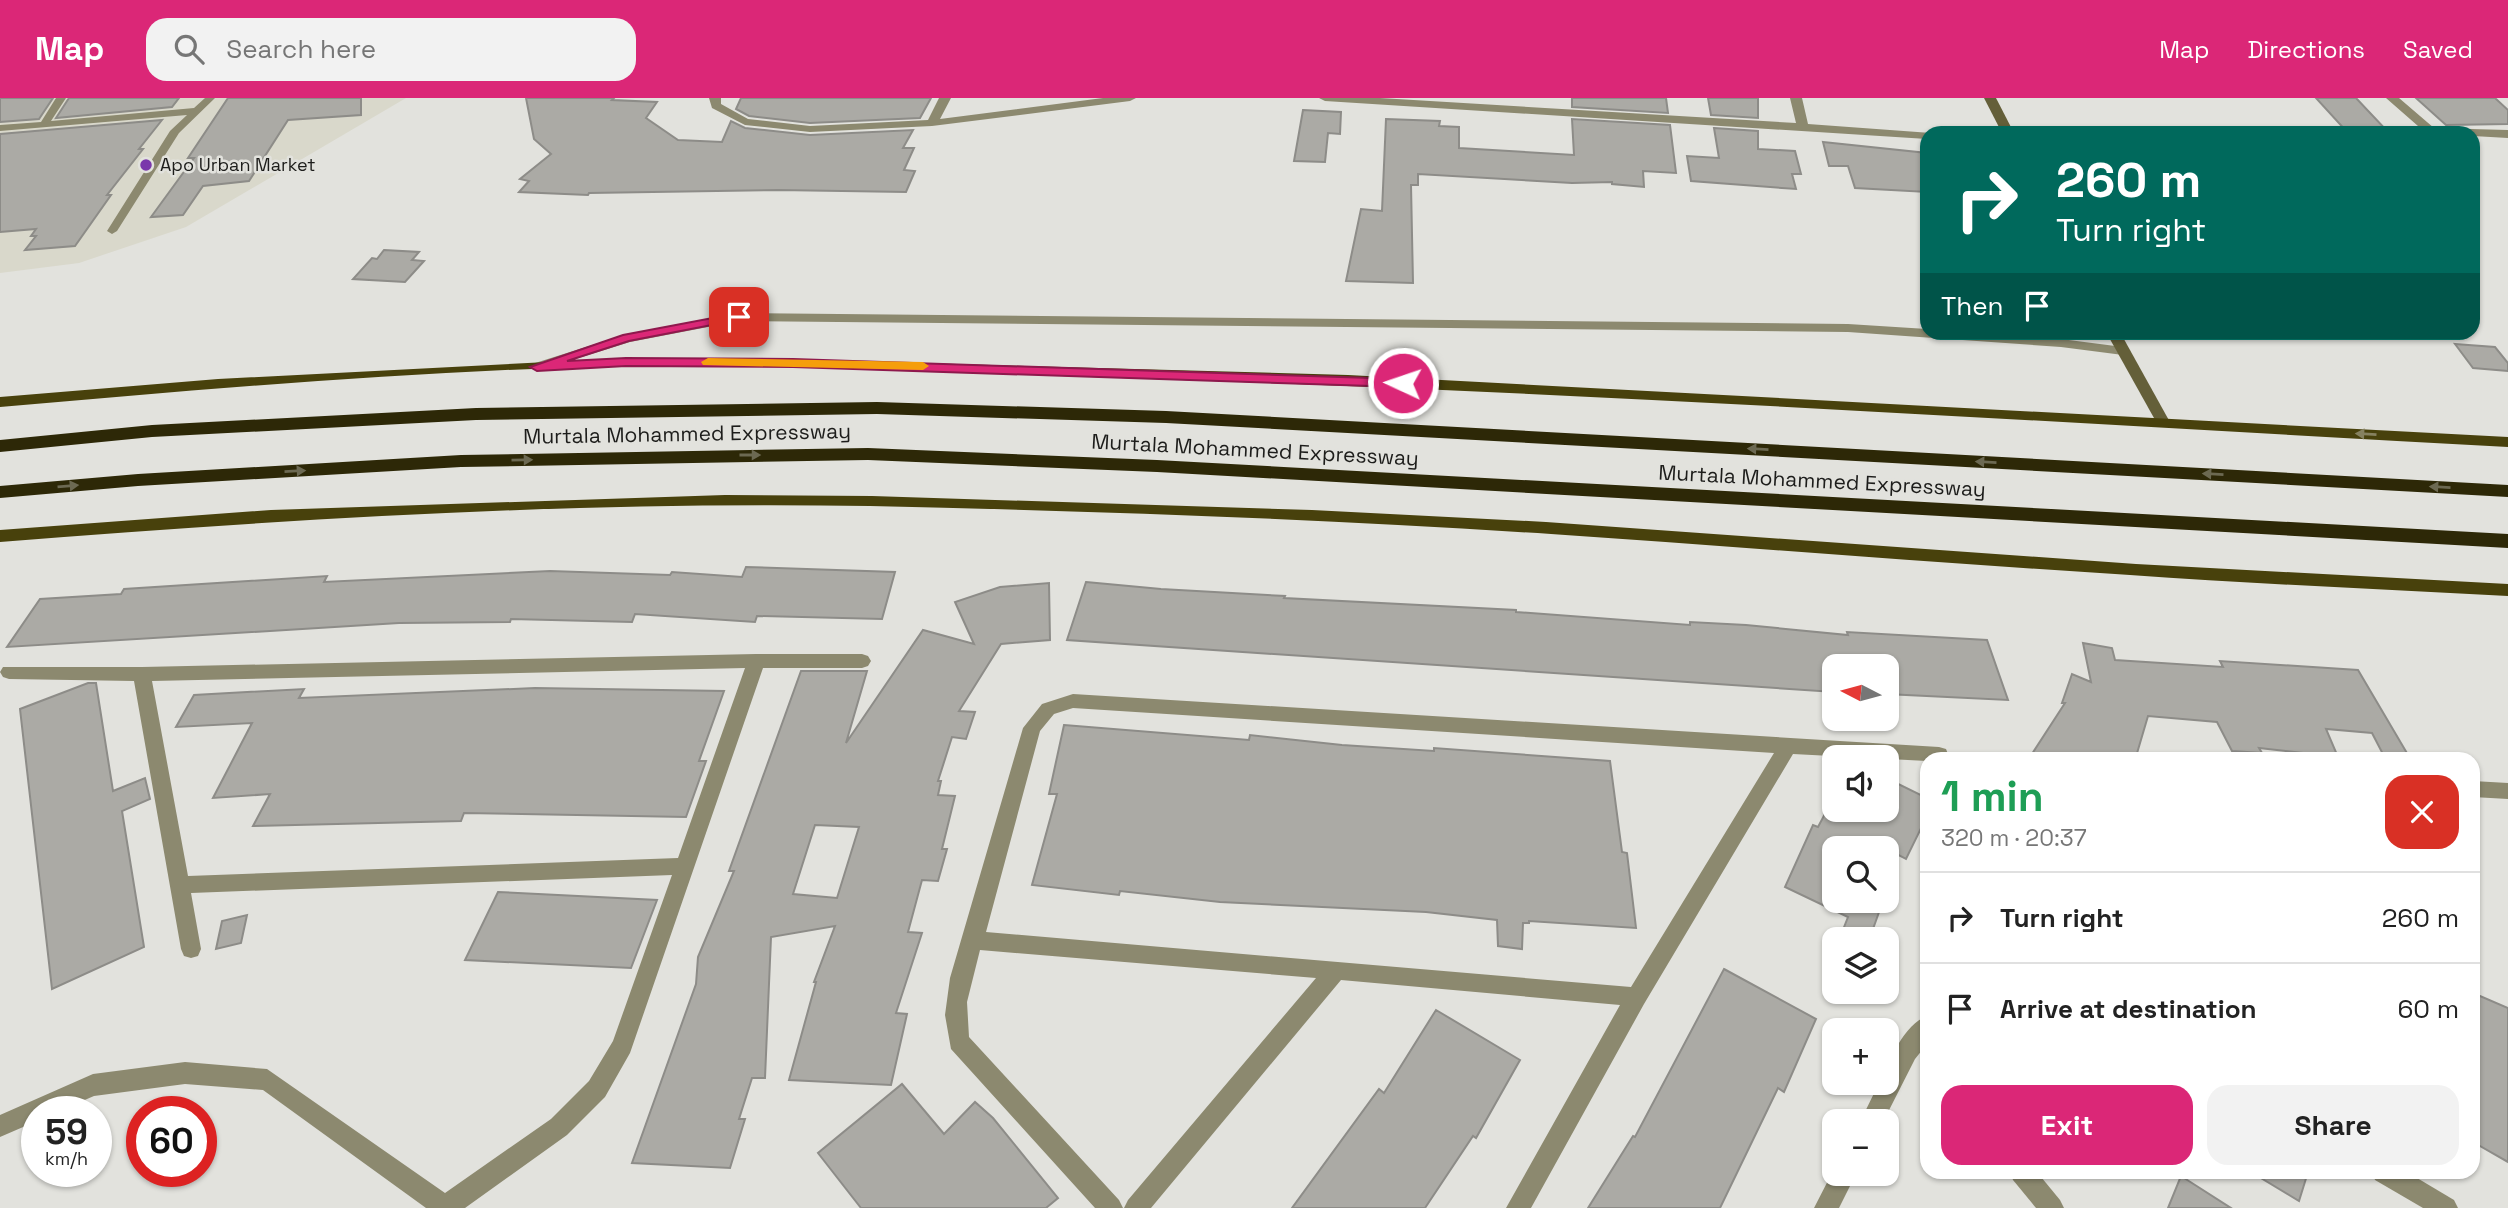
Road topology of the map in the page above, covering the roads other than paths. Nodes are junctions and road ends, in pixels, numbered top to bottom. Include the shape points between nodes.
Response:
1 (61, 98) edge
2 (209, 98) edge
3 (715, 98) edge
4 (945, 98) edge
5 (1130, 98) edge
6 (1325, 98) edge
7 (1796, 98) edge
8 (1990, 98) edge
9 (2392, 98) edge
10 (196, 111) junction
11 (932, 123) junction
12 (44, 124) junction
13 (2004, 126) edge
14 (2424, 126) edge
15 (0, 128) edge
16 (1803, 129) junction
17 (2480, 133) edge
18 (2508, 134) edge
19 (1920, 135) edge
20 (112, 232) dead end
21 (1920, 333) edge
22 (2018, 340) edge
23 (2117, 340) edge
24 (2123, 351) junction
25 (537, 367) junction
26 (0, 402) edge
27 (2164, 424) junction
28 (2508, 442) edge
29 (0, 446) edge
30 (2508, 491) edge
31 (0, 492) edge
32 (0, 536) edge
33 (2508, 541) edge
34 (2508, 590) edge
35 (756, 661) junction
36 (862, 661) dead end
37 (9, 672) dead end
38 (142, 674) junction
39 (1788, 746) junction
40 (1920, 753) edge
41 (2480, 789) edge
42 (2508, 791) edge
43 (685, 866) junction
44 (179, 885) junction
45 (973, 940) junction
46 (191, 949) dead end
47 (1336, 970) junction
48 (1636, 997) junction
49 (1920, 1035) edge
50 (1878, 1109) edge
51 (0, 1126) edge
52 (2027, 1179) edge
53 (2395, 1179) edge
54 (1838, 1186) edge
55 (446, 1207) edge
56 (1111, 1208) edge
57 (1136, 1208) edge
58 (1518, 1208) edge
59 (1826, 1208) edge
60 (2052, 1208) edge
61 (2446, 1208) edge

1 - 12 lane
2 - 10 lane
3 - 11 street via 716,106 745,122 810,129
4 - 11 street
5 - 11 street
6 - 16 street
7 - 16 street
8 - 13 street
9 - 14 street
10 - 12 lane
10 - 20 lane via 175,131
12 - 15 lane
16 - 19 street
17 - 18 street
21 - 25 street via 1848,328 766,316 627,338
22 - 24 street
23 - 24 street
24 - 27 street
25 - 26 main road via 218,384
25 - 27 main road via 745,362 1348,380
28 -> 27 main road
30 -> 29 highway, Murtala Mohammed Expressway via 1166,417 877,408 475,414 152,431
31 -> 33 highway, Murtala Mohammed Expressway via 461,461 868,454
32 - 34 main road via 271,515 497,505 872,501 1546,528 2136,570
35 - 36 street
35 - 38 street
35 - 43 street
37 - 38 street
38 - 44 street
39 - 40 street
39 - 45 street via 1073,701 1048,709 1032,728
39 - 48 street
41 - 42 street
43 - 44 street
43 - 55 street via 622,1046 597,1089 559,1127
44 - 46 street
45 - 47 street
45 - 56 street via 958,987 954,1018 959,1042
47 - 48 street
47 - 57 street
48 - 58 street
49 - 50 street
51 - 55 street via 93,1085 185,1073 267,1080
52 - 60 street
53 - 61 street
54 - 59 street

